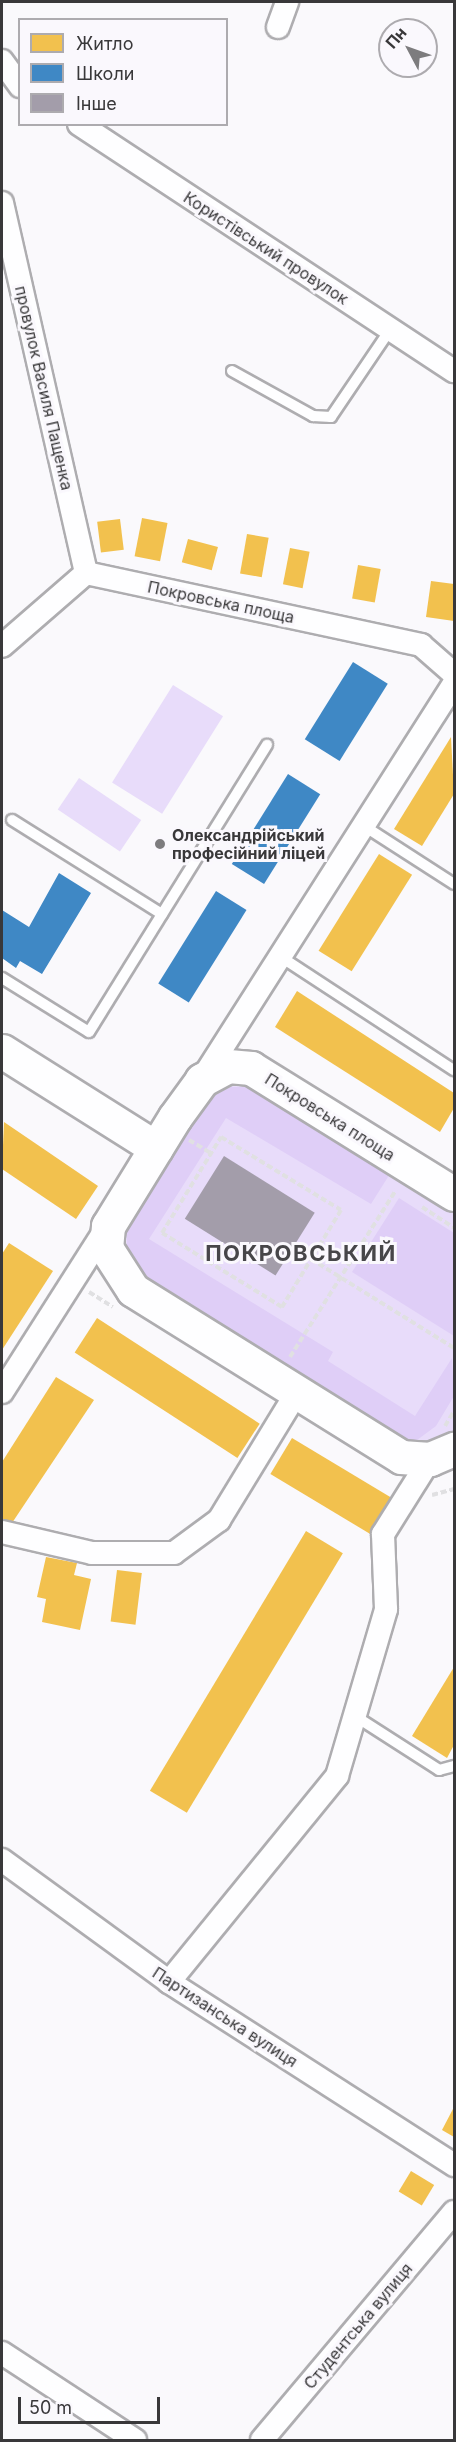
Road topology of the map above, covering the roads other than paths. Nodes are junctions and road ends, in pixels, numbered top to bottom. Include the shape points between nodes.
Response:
1 (287, 2) edge
2 (278, 27) dead end
3 (2, 61) edge
4 (18, 83) edge
5 (82, 126) edge
6 (2, 203) edge
7 (390, 330) junction
8 (232, 371) dead end
9 (454, 371) edge
10 (86, 573) junction
11 (2, 646) edge
12 (454, 674) edge
13 (454, 683) edge
14 (267, 745) dead end
15 (12, 820) dead end
16 (364, 826) junction
17 (454, 884) edge
18 (162, 914) junction
19 (281, 957) junction
20 (2, 978) edge
21 (3, 1057) edge
22 (454, 1070) edge
23 (202, 1080) junction
24 (170, 1143) junction
25 (454, 1194) edge
26 (108, 1226) junction
27 (298, 1378) junction
28 (2, 1392) edge
29 (443, 1446) edge
30 (2, 1533) edge
31 (355, 1716) junction
32 (454, 1766) edge
33 (2, 1860) edge
34 (169, 1982) junction
35 (454, 2165) edge
36 (454, 2212) edge
37 (2, 2353) edge
38 (135, 2440) edge
39 (262, 2440) edge

1 - 2 street
3 - 4 street
5 - 7 street, Користівський провулок
6 - 10 street, провулок Василя Пащенка
7 - 8 lane via 331,417 313,416
7 - 9 street, Користівський провулок
10 - 11 street
10 - 12 street, Покровська площа via 421,645
13 - 16 street, Покровська площа
14 - 18 lane
15 - 18 lane
16 - 17 lane
16 - 19 street, Покровська площа
18 - 20 lane via 89,1032
19 - 22 lane
19 - 23 street, Покровська площа
21 - 24 highway
23 - 24 highway, Покровська площа
23 - 25 highway, Покровська площа via 228,1066 251,1068
24 - 26 highway, Покровська площа
26 - 27 highway via 106,1248 133,1290
26 - 28 street, Покровська площа
27 - 29 highway via 402,1457
27 - 30 street via 219,1520 174,1553 92,1553
29 - 31 street via 383,1534 386,1609
31 - 32 lane via 439,1770
31 - 34 street via 337,1776
33 - 34 street, Партизанська вулиця
34 - 35 street, Партизанська вулиця
36 - 39 street, Студентська вулиця
37 - 38 street

